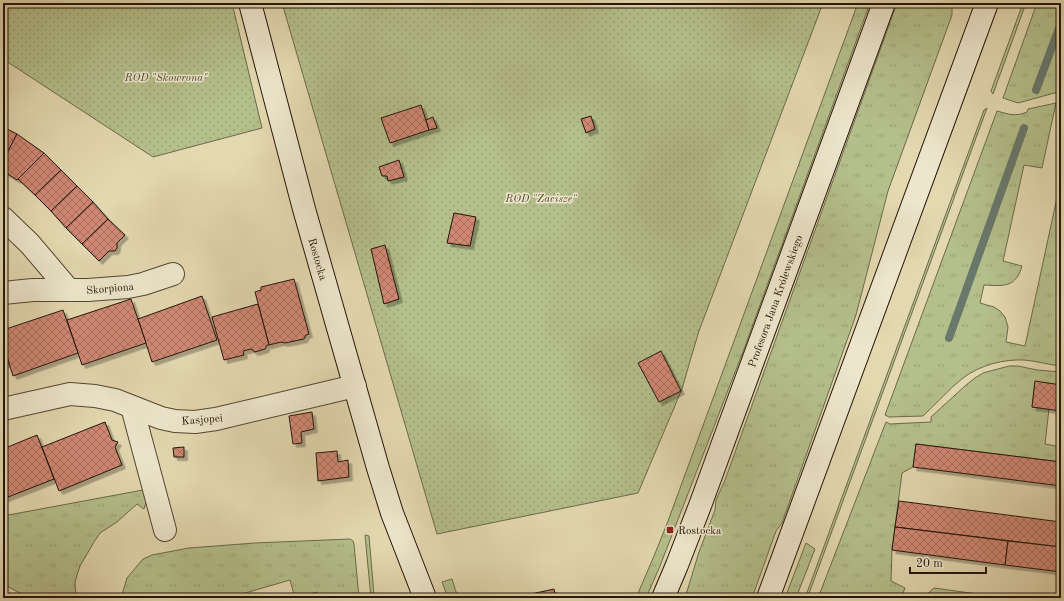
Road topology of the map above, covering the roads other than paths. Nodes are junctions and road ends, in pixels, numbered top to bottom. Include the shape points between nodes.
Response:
1 (250, 3) edge
2 (884, 3) edge
3 (987, 3) edge
4 (3, 218) edge
5 (173, 274) dead end
6 (69, 290) junction
7 (3, 293) edge
8 (355, 386) junction
9 (132, 407) junction
10 (3, 409) edge
11 (392, 513) junction
12 (165, 530) dead end
13 (409, 598) edge
14 (425, 598) edge
15 (663, 598) edge
16 (768, 598) edge

1 - 8 street, Rostocka via 304,209
2 - 15 street, Profesora Jana Królewskiego via 701,503
3 - 16 street
4 - 6 street via 30,244
5 - 6 street, Skorpiona via 128,288
6 - 7 street, Skorpiona
8 - 9 street, Kasjopei via 195,422 160,418
8 - 11 street, Rostocka
9 - 10 street, Kasjopei via 115,400 70,394
9 - 12 street
11 - 13 street, Rostocka
11 - 14 street, Rostocka

